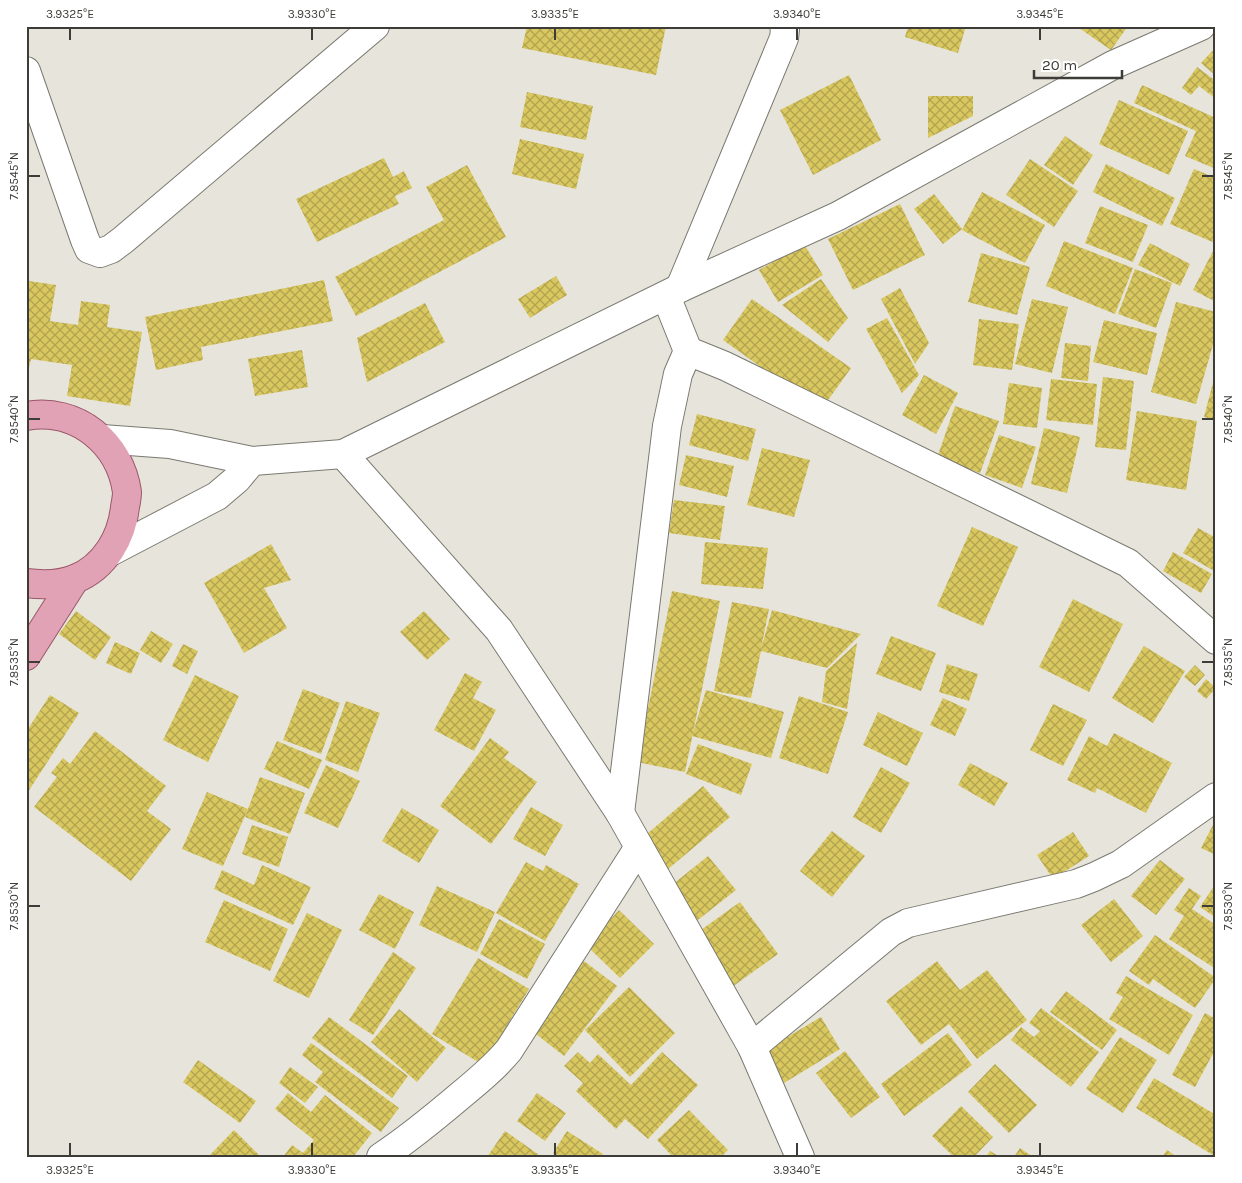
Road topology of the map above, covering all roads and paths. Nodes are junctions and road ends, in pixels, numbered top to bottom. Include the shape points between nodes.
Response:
1 (376, 26) edge
2 (784, 26) edge
3 (1201, 26) edge
4 (26, 71) edge
5 (673, 292) junction
6 (688, 351) junction
7 (26, 416) edge
8 (102, 439) junction
9 (343, 454) junction
10 (252, 461) junction
11 (110, 552) junction
12 (75, 579) junction
13 (26, 583) edge
14 (1216, 640) edge
15 (26, 656) edge
16 (1216, 797) edge
17 (620, 813) junction
18 (638, 847) junction
19 (752, 1046) junction
20 (381, 1157) edge
21 (800, 1157) edge

1 - 4 street via 123,240 100,253 89,249 85,240
2 - 5 street via 784,38
3 - 5 street via 1113,65 838,216
5 - 6 street
5 - 9 street
6 - 14 street via 725,366 1128,563
6 - 17 street via 678,374 667,426
7 - 8 main road via 61,416 83,425
8 - 10 street via 170,444
8 - 11 main road via 120,464 127,494 124,524
9 - 10 street
9 - 17 street via 499,630
10 - 11 street via 217,496
11 - 12 main road
12 - 13 main road via 46,585
12 - 15 main road
16 - 19 street via 1121,864 1094,877 908,923 891,932
17 - 18 street
18 - 19 street
18 - 20 street via 496,1066 412,1136
19 - 21 street

